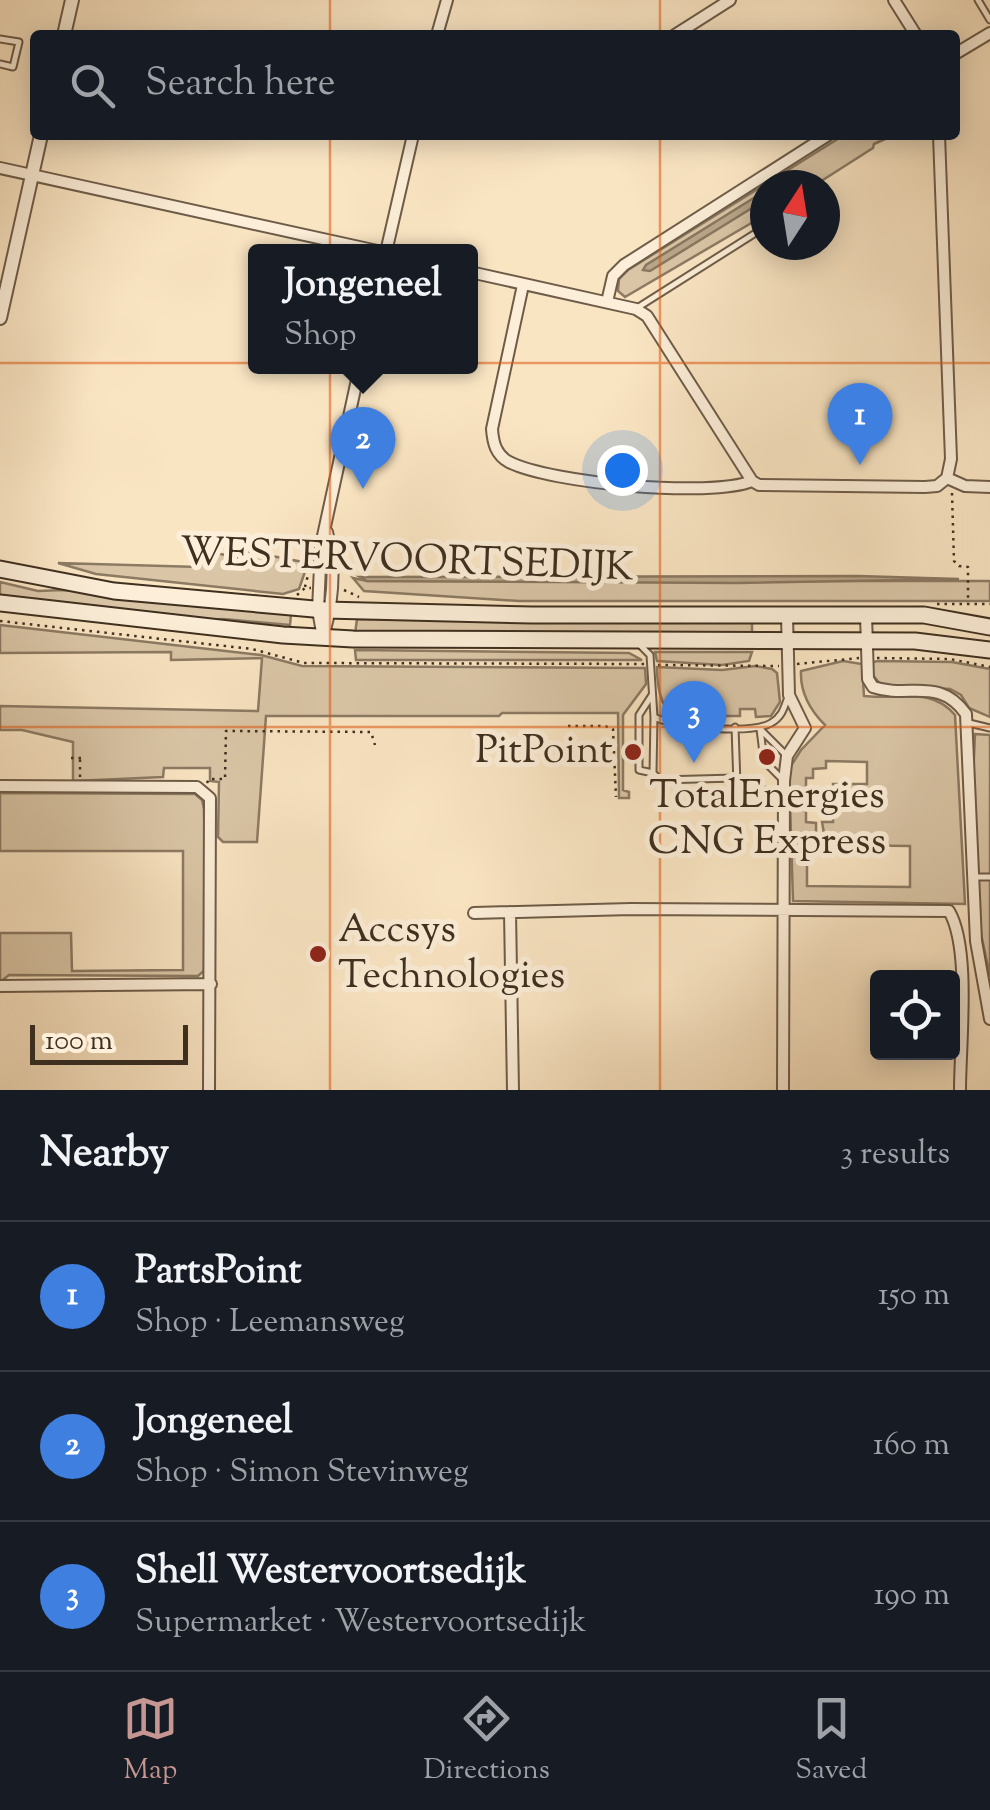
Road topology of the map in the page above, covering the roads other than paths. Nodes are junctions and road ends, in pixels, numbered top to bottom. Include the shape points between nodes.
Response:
1 (72, 0) edge
2 (446, 0) edge
3 (730, 0) edge
4 (894, 0) edge
5 (978, 0) edge
6 (990, 20) edge
7 (65, 30) edge
8 (438, 30) edge
9 (683, 30) edge
10 (913, 30) edge
11 (990, 33) edge
12 (0, 39) edge
13 (960, 51) edge
14 (0, 64) edge
15 (40, 140) edge
16 (412, 140) edge
17 (820, 140) edge
18 (938, 140) edge
19 (1, 170) edge
20 (32, 175) junction
21 (750, 237) edge
22 (347, 244) edge
23 (386, 244) edge
24 (478, 274) edge
25 (523, 285) junction
26 (607, 302) junction
27 (636, 309) junction
28 (0, 318) edge
29 (358, 374) edge
30 (948, 478) junction
31 (752, 480) junction
32 (990, 486) edge
33 (326, 531) junction
34 (0, 569) edge
35 (0, 603) edge
36 (324, 610) junction
37 (866, 615) junction
38 (787, 616) junction
39 (990, 626) edge
40 (323, 638) junction
41 (634, 642) junction
42 (788, 642) junction
43 (867, 650) junction
44 (990, 650) edge
45 (653, 692) junction
46 (789, 695) junction
47 (654, 717) junction
48 (966, 723) junction
49 (735, 727) junction
50 (760, 728) junction
51 (990, 728) edge
52 (787, 756) junction
53 (653, 773) junction
54 (736, 778) junction
55 (0, 786) edge
56 (784, 786) junction
57 (971, 877) junction
58 (990, 877) edge
59 (782, 910) junction
60 (474, 912) dead end
61 (510, 912) junction
62 (211, 984) junction
63 (0, 986) edge
64 (990, 1019) edge
65 (209, 1090) edge
66 (513, 1090) edge
67 (783, 1090) edge
68 (960, 1090) edge

1 - 7 street
2 - 8 street
3 - 9 street
4 - 10 street
5 - 6 lane
11 - 13 street
12 - 14 lane via 18,42 14,67
15 - 20 street
16 - 23 street
17 - 26 street via 624,265
18 - 30 street
19 - 20 street
20 - 22 street
20 - 28 street
21 - 27 lane
24 - 25 street
25 - 26 street
25 - 31 street via 492,429 493,444 508,462 616,486 732,487
26 - 27 street
27 - 31 street via 654,325
29 - 33 street
30 - 31 street via 925,487 764,487
30 - 32 street
33 - 36 street via 332,562
33 - 36 street via 318,588
34 - 36 main road, WESTERVOORTSEDIJK via 114,591
35 - 40 main road, WESTERVOORTSEDIJK
36 - 38 main road, WESTERVOORTSEDIJK
36 - 40 street
37 - 38 main road, WESTERVOORTSEDIJK
37 - 39 main road, WESTERVOORTSEDIJK via 934,616
37 - 43 street
38 - 42 street
40 - 41 main road, WESTERVOORTSEDIJK
41 - 42 main road, WESTERVOORTSEDIJK
41 - 45 lane via 648,650
42 - 43 main road, WESTERVOORTSEDIJK
42 - 46 street
43 - 44 main road, WESTERVOORTSEDIJK via 949,643
43 - 48 street via 872,687 941,692 959,704
45 - 47 lane
45 - 53 lane via 638,715 640,770
46 - 50 lane via 778,719
46 - 52 street via 805,728
47 - 49 lane via 669,724
47 - 53 lane
48 - 51 lane
48 - 57 street
49 - 50 lane
49 - 54 lane
50 - 52 lane
50 - 56 lane via 764,762
52 - 56 street
53 - 54 lane via 660,780
54 - 56 lane via 744,787
55 - 62 street via 197,787 210,798
56 - 59 street
57 - 58 lane
57 - 64 street
59 - 61 street
59 - 67 street
59 - 68 street via 949,911 961,960
60 - 61 street
61 - 66 street
62 - 63 street
62 - 65 street

